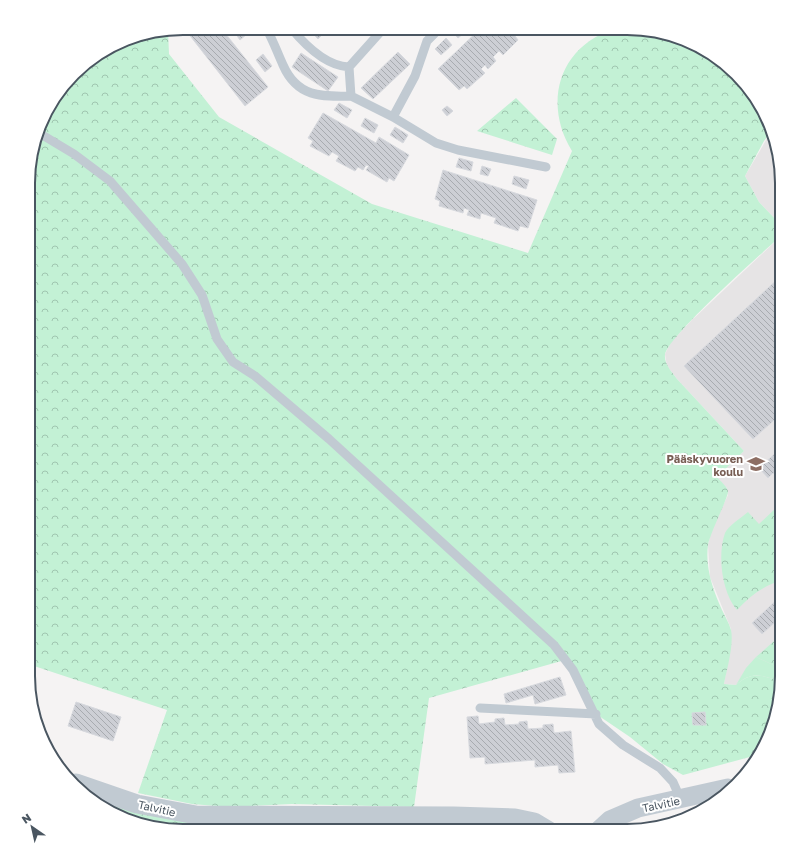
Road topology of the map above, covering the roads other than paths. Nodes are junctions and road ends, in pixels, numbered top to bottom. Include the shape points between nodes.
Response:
1 (270, 35) edge
2 (298, 35) edge
3 (378, 35) edge
4 (433, 35) edge
5 (349, 67) junction
6 (351, 96) junction
7 (394, 117) junction
8 (43, 136) edge
9 (546, 167) dead end
10 (480, 708) dead end
11 (596, 714) junction
12 (83, 785) edge
13 (721, 790) edge
14 (681, 800) junction
15 (538, 824) edge
16 (606, 824) edge

1 - 6 lane via 283,65 297,86 314,95
2 - 5 lane via 312,50 338,66
3 - 5 lane
4 - 7 lane via 427,41 415,76
5 - 6 lane
6 - 7 lane
7 - 9 lane via 436,143 458,150
8 - 11 lane via 74,154 110,181 182,264 202,295 217,339 233,362 255,376 329,439 554,645 573,670
10 - 11 lane
11 - 14 lane via 599,724 623,745 660,768 672,782
12 - 15 street, Talvitie via 137,804 196,815 454,816 515,818
13 - 14 street, Talvitie
14 - 16 street, Talvitie via 627,812

